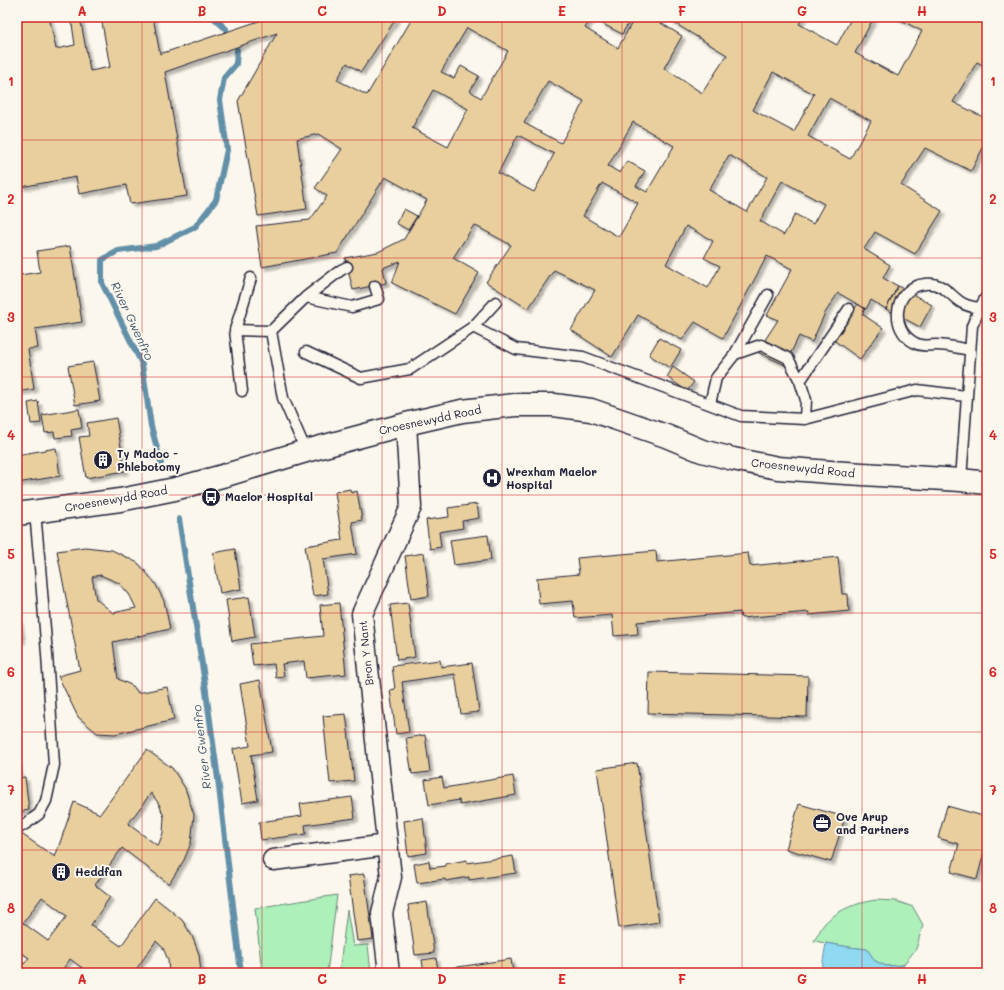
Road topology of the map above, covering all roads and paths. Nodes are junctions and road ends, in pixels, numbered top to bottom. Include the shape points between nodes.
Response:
1 (348, 267) dead end
2 (251, 278) dead end
3 (375, 286) dead end
4 (768, 295) dead end
5 (987, 295) edge
6 (306, 298) junction
7 (496, 302) dead end
8 (980, 308) junction
9 (849, 309) dead end
10 (473, 327) junction
11 (235, 330) junction
12 (271, 331) junction
13 (970, 350) junction
14 (306, 352) dead end
15 (735, 354) junction
16 (800, 381) junction
17 (242, 391) dead end
18 (966, 396) junction
19 (710, 404) junction
20 (805, 419) junction
21 (406, 424) junction
22 (306, 451) junction
23 (961, 480) junction
24 (987, 483) edge
25 (26, 513) edge
26 (17, 829) edge
27 (387, 845) junction
28 (273, 860) dead end
29 (389, 973) edge

1 - 6 lane
2 - 11 lane
3 - 6 lane via 379,299 352,307
4 - 15 lane
5 - 8 lane
6 - 12 lane
7 - 10 lane
8 - 13 lane via 972,326
8 - 13 lane via 960,302 945,288 925,284 906,293 898,311 901,330 916,344
9 - 16 lane
10 - 14 lane via 410,369 362,378
10 - 19 lane via 516,349 583,357
11 - 12 lane
11 - 17 lane
12 - 22 lane via 283,398
13 - 18 lane
15 - 16 lane via 761,345 788,358
15 - 19 lane via 716,378
16 - 20 lane via 806,400
18 - 20 lane via 917,390
18 - 23 lane
19 - 20 lane via 740,416
21 - 22 street, Croesnewydd Road
21 - 23 street, Croesnewydd Road via 462,411 515,405 554,405 591,410 733,460 778,468
21 - 27 street, Bron Y Nant via 411,507 362,614
22 - 25 street, Croesnewydd Road via 175,489 120,500
23 - 24 street, Croesnewydd Road
25 - 26 lane via 41,575 54,765 46,801 39,814
27 - 28 street
27 - 29 street, Bron Y Nant via 391,876 382,913

